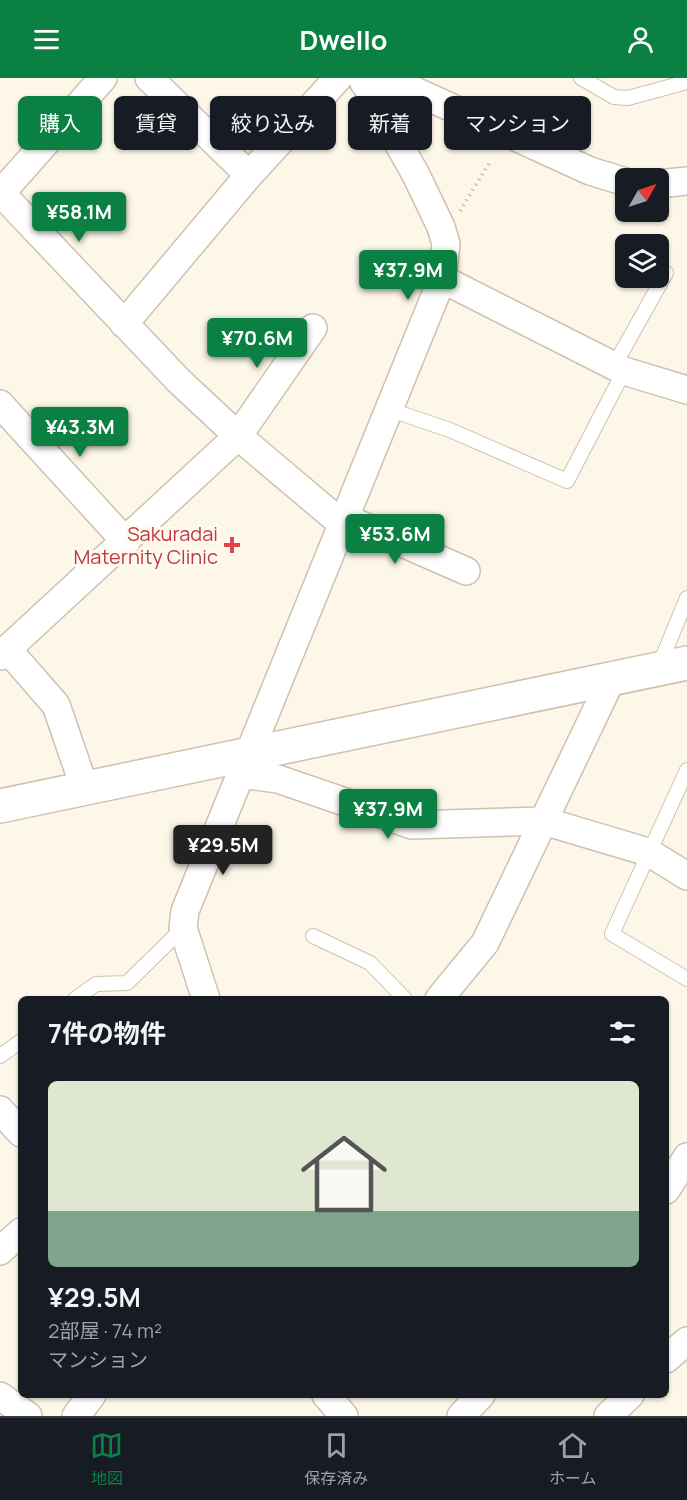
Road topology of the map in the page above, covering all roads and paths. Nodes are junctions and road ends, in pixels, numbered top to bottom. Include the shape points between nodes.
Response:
1 (103, 78) edge
2 (149, 78) edge
3 (338, 78) edge
4 (580, 78) edge
5 (363, 80) edge
6 (687, 82) edge
7 (491, 160) dead end
8 (249, 175) junction
9 (615, 179) edge
10 (687, 181) edge
11 (669, 183) edge
12 (1, 193) edge
13 (443, 235) junction
14 (442, 279) junction
15 (659, 288) edge
16 (124, 324) junction
17 (313, 328) dead end
18 (619, 368) junction
19 (687, 390) edge
20 (0, 404) edge
21 (388, 409) junction
22 (238, 436) junction
23 (342, 520) junction
24 (126, 542) junction
25 (466, 571) dead end
26 (687, 598) edge
27 (5, 645) edge
28 (673, 665) edge
29 (612, 678) junction
30 (244, 764) junction
31 (687, 770) edge
32 (85, 789) junction
33 (0, 806) edge
34 (544, 821) junction
35 (648, 852) junction
36 (687, 876) edge
37 (183, 928) junction
38 (313, 936) dead end
39 (687, 979) edge
40 (79, 996) edge
41 (205, 996) edge
42 (402, 996) edge
43 (441, 996) edge
44 (18, 1043) edge
45 (0, 1056) edge
46 (0, 1110) edge
47 (18, 1130) edge
48 (687, 1157) edge
49 (669, 1185) edge
50 (18, 1235) edge
51 (0, 1251) edge
52 (687, 1341) edge
53 (669, 1356) edge
54 (0, 1396) edge
55 (90, 1398) edge
56 (329, 1398) edge
57 (478, 1398) edge
58 (627, 1398) edge
59 (28, 1416) edge
60 (76, 1416) edge
61 (344, 1416) edge
62 (461, 1416) edge
63 (608, 1416) edge

1 - 12 street
2 - 8 street
3 - 8 street
4 - 6 lane via 614,97 628,98
5 - 9 street via 415,91 590,171
5 - 13 street via 416,175
7 - 13 path
8 - 16 street
10 - 11 street
12 - 16 street
13 - 14 street via 446,244
14 - 18 street
14 - 21 street
15 - 18 lane
16 - 22 street
17 - 22 street
18 - 19 street
18 - 21 lane via 567,481 450,430
20 - 24 street
21 - 23 street
22 - 23 street
22 - 24 street
23 - 25 street
23 - 30 street
24 - 27 street
26 - 28 lane
27 - 32 street via 56,705
28 - 29 street
29 - 30 street
29 - 34 street
30 - 32 street
30 - 34 street via 278,780 412,825
30 - 37 street via 185,911
31 - 35 lane
32 - 33 street
34 - 35 street
34 - 43 street via 485,943
35 - 36 street
35 - 39 lane via 612,934
37 - 40 lane via 128,983 96,984
37 - 41 street
38 - 42 lane via 369,963
44 - 45 lane
46 - 47 street
48 - 49 street
50 - 51 street
52 - 53 street
54 - 59 street
55 - 60 street
56 - 61 street
57 - 62 street
58 - 63 street

